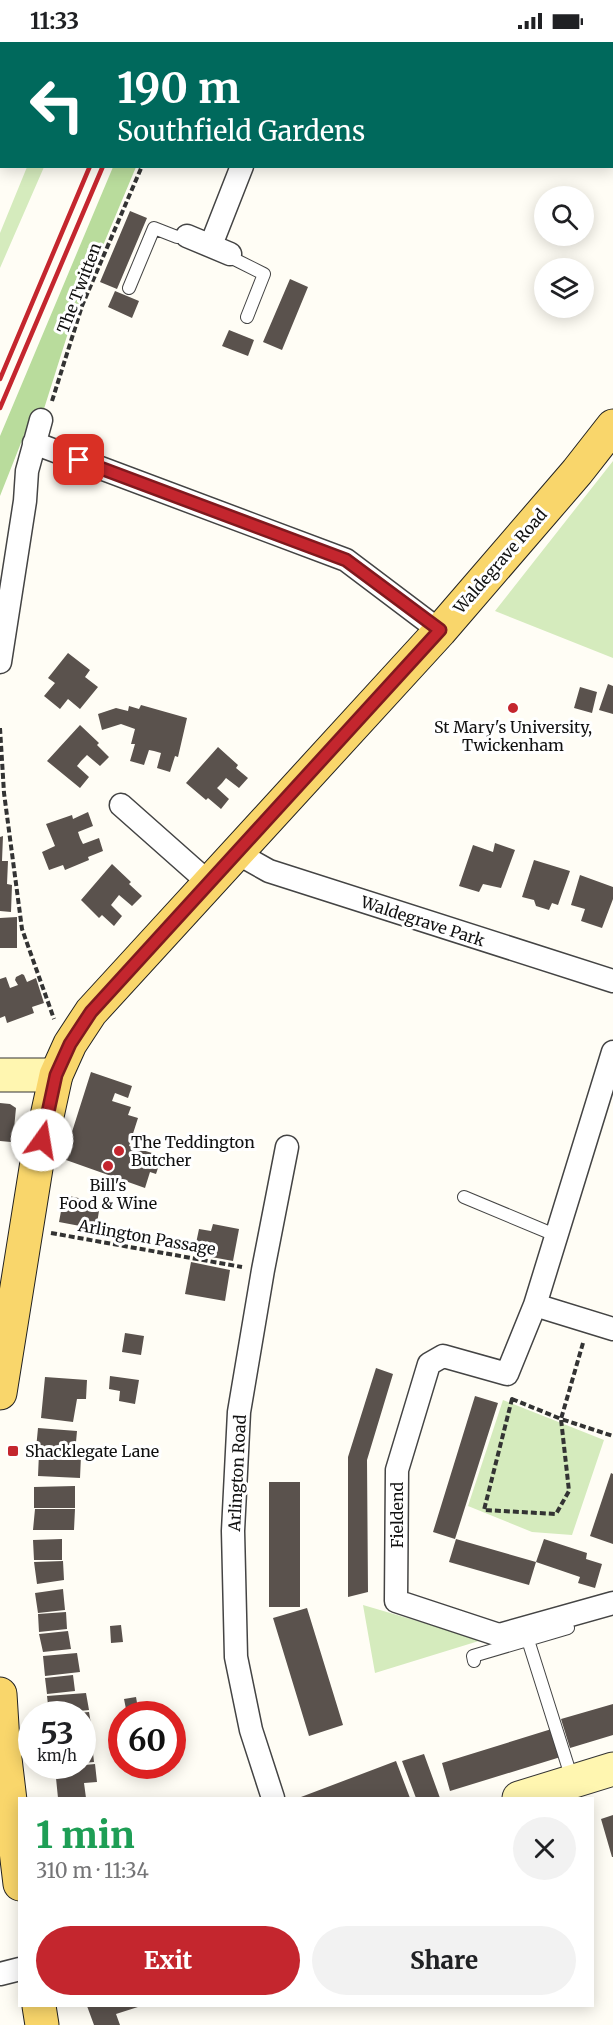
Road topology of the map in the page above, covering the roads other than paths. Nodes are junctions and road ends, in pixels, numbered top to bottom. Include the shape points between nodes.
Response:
1 (241, 168) edge
2 (187, 236) joint
3 (221, 249) junction
4 (129, 288) dead end
5 (247, 317) dead end
6 (41, 420) road end
7 (613, 426) edge
8 (34, 443) junction
9 (440, 630) junction
10 (0, 662) edge
11 (121, 805) dead end
12 (237, 853) junction
13 (209, 883) junction
14 (613, 981) edge
15 (613, 1052) edge
16 (5, 1072) edge
17 (56, 1075) junction
18 (287, 1148) dead end
19 (464, 1197) dead end
20 (555, 1235) junction
21 (535, 1305) junction
22 (613, 1329) edge
23 (1, 1383) edge
24 (613, 1603) edge
25 (568, 1628) dead end
26 (528, 1640) junction
27 (474, 1661) dead end
28 (0, 1694) edge
29 (613, 1769) edge
30 (572, 1781) junction
31 (273, 1797) edge
32 (522, 1797) edge
33 (18, 1865) edge
34 (18, 1969) edge
35 (0, 1974) edge
36 (39, 2007) edge
37 (42, 2025) edge

1 - 3 street
2 - 3 street
2 - 4 lane via 177,237 154,228
3 - 5 lane via 264,274
6 - 8 street
7 - 9 main road, Waldegrave Road
8 - 9 street via 346,560
8 - 10 street
9 - 12 main road, Waldegrave Road
11 - 13 street
12 - 13 main road, Waldegrave Road
12 - 14 street, Waldegrave Park via 269,872
13 - 17 main road, Waldegrave Road via 91,1012
15 - 20 street, Fieldend
16 - 17 street
17 - 23 main road, Waldegrave Road via 37,1162
18 - 31 street, Arlington Road via 239,1412 233,1532 236,1657 250,1730
19 - 20 lane
20 - 21 street, Fieldend
21 - 22 street
21 - 24 street, Fieldend via 507,1374 443,1356 429,1364 397,1470 396,1601 499,1635
25 - 26 lane
26 - 27 lane via 473,1656
26 - 30 lane
28 - 33 main road
29 - 30 street
30 - 32 street
34 - 35 street
36 - 37 main road

